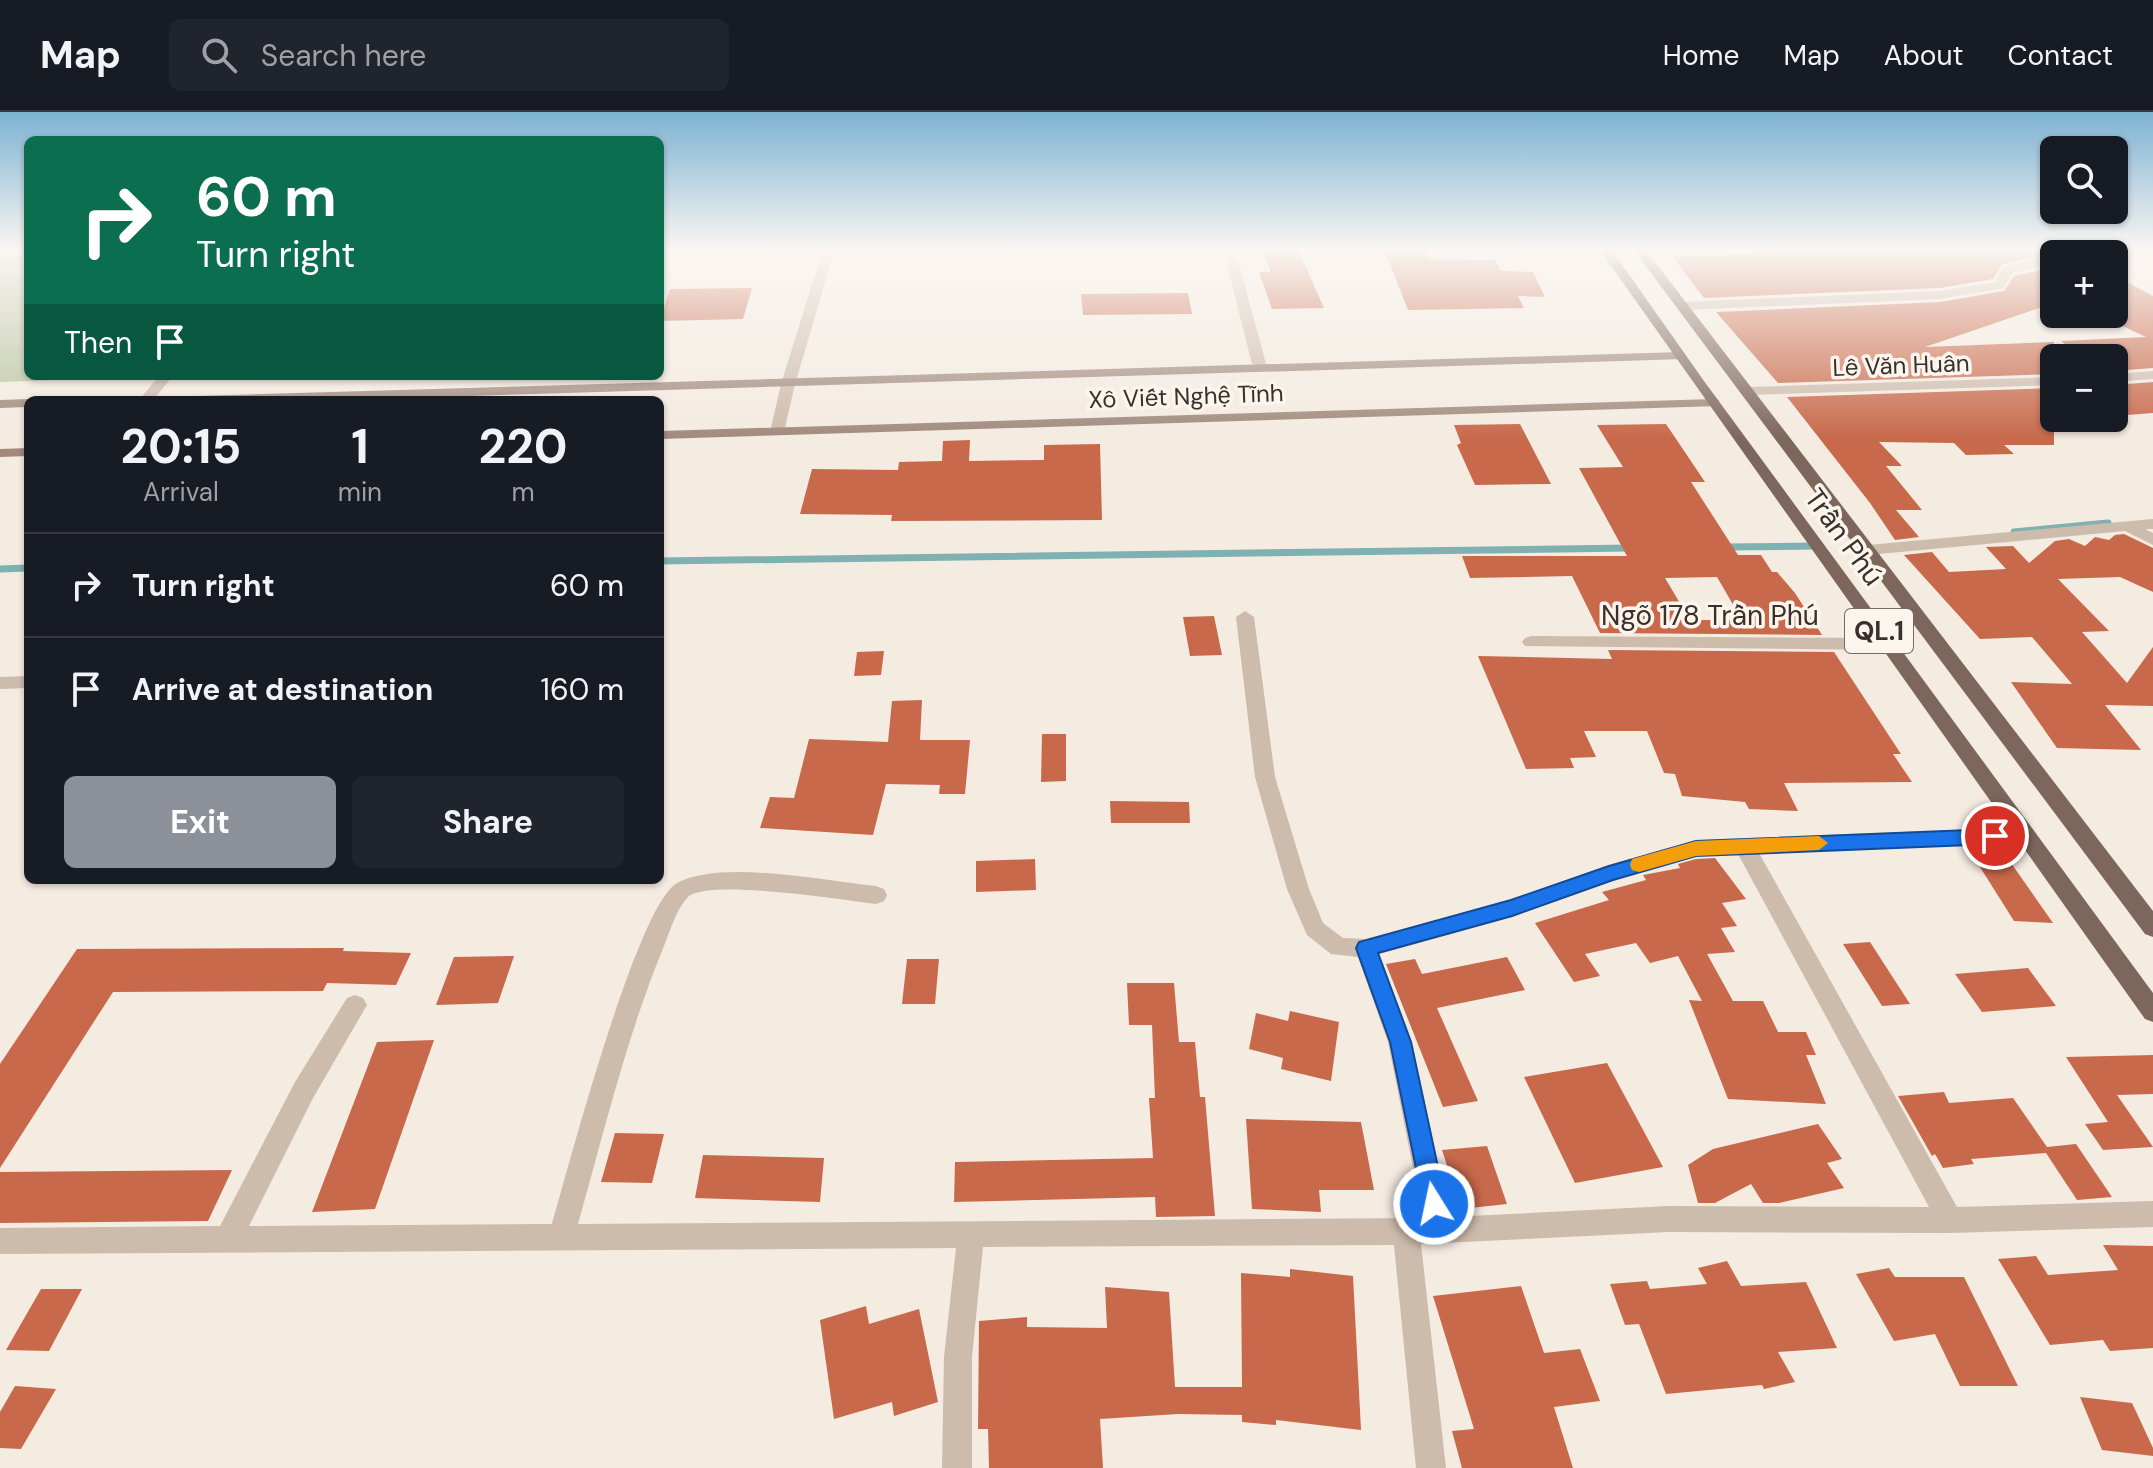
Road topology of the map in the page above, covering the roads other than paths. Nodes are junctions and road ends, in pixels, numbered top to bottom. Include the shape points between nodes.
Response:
1 (810, 312) edge
2 (1246, 312) edge
3 (1649, 312) edge
4 (1688, 312) edge
5 (1680, 356) junction
6 (1259, 364) junction
7 (2153, 375) edge
8 (2128, 377) edge
9 (163, 380) edge
10 (2040, 381) edge
11 (788, 384) junction
12 (1749, 391) junction
13 (149, 396) edge
14 (344, 396) edge
15 (24, 403) edge
16 (1714, 403) junction
17 (0, 404) edge
18 (777, 432) junction
19 (664, 435) edge
20 (24, 452) edge
21 (0, 453) edge
22 (2153, 524) edge
23 (2125, 525) junction
24 (2153, 540) edge
25 (1868, 550) junction
26 (1245, 617) dead end
27 (1531, 642) dead end
28 (1888, 644) junction
29 (24, 682) edge
30 (0, 683) edge
31 (2026, 835) junction
32 (1744, 846) junction
33 (876, 895) dead end
34 (2153, 928) edge
35 (1366, 948) junction
36 (355, 1005) dead end
37 (2153, 1012) edge
38 (2153, 1214) edge
39 (1950, 1220) junction
40 (1406, 1231) junction
41 (1439, 1231) junction
42 (971, 1232) junction
43 (561, 1238) junction
44 (228, 1239) junction
45 (0, 1241) edge
46 (957, 1468) edge
47 (1431, 1468) edge

1 - 11 street
2 - 6 street
3 - 5 main road, Trần Phú / QL.1
4 - 12 main road, Trần Phú / QL.1
5 - 6 street, Xô Viết Nghệ Tĩnh
5 - 16 main road, Trần Phú / QL.1
6 - 11 street, Xô Viết Nghệ Tĩnh
7 - 8 street
9 - 13 street
10 - 12 street, Lê Văn Huân
11 - 14 street, Xô Viết Nghệ Tĩnh
11 - 18 street
12 - 25 main road, Trần Phú / QL.1
15 - 17 street
16 - 18 street, Xô Viết Nghệ Tĩnh
16 - 28 main road, Trần Phú / QL.1
18 - 19 street, Xô Viết Nghệ Tĩnh
20 - 21 street
22 - 23 street
23 - 24 street
23 - 25 street
25 - 34 main road, Trần Phú / QL.1
26 - 35 street via 1265,777 1298,889 1315,929 1339,947
27 - 28 street, Ngõ 178 Trần Phú
28 - 31 main road, Trần Phú / QL.1
29 - 30 street
31 - 32 street
31 - 37 main road, Trần Phú / QL.1
32 - 35 street via 1696,848 1512,908
32 - 39 street
33 - 43 street via 744,881 708,881 682,890 664,919 624,1015
35 - 41 street via 1400,1042
36 - 44 street via 304,1090
38 - 39 street
39 - 41 street via 1669,1219
40 - 41 street
40 - 42 street
40 - 47 street
42 - 43 street
42 - 46 street via 958,1357
43 - 44 street
44 - 45 street

